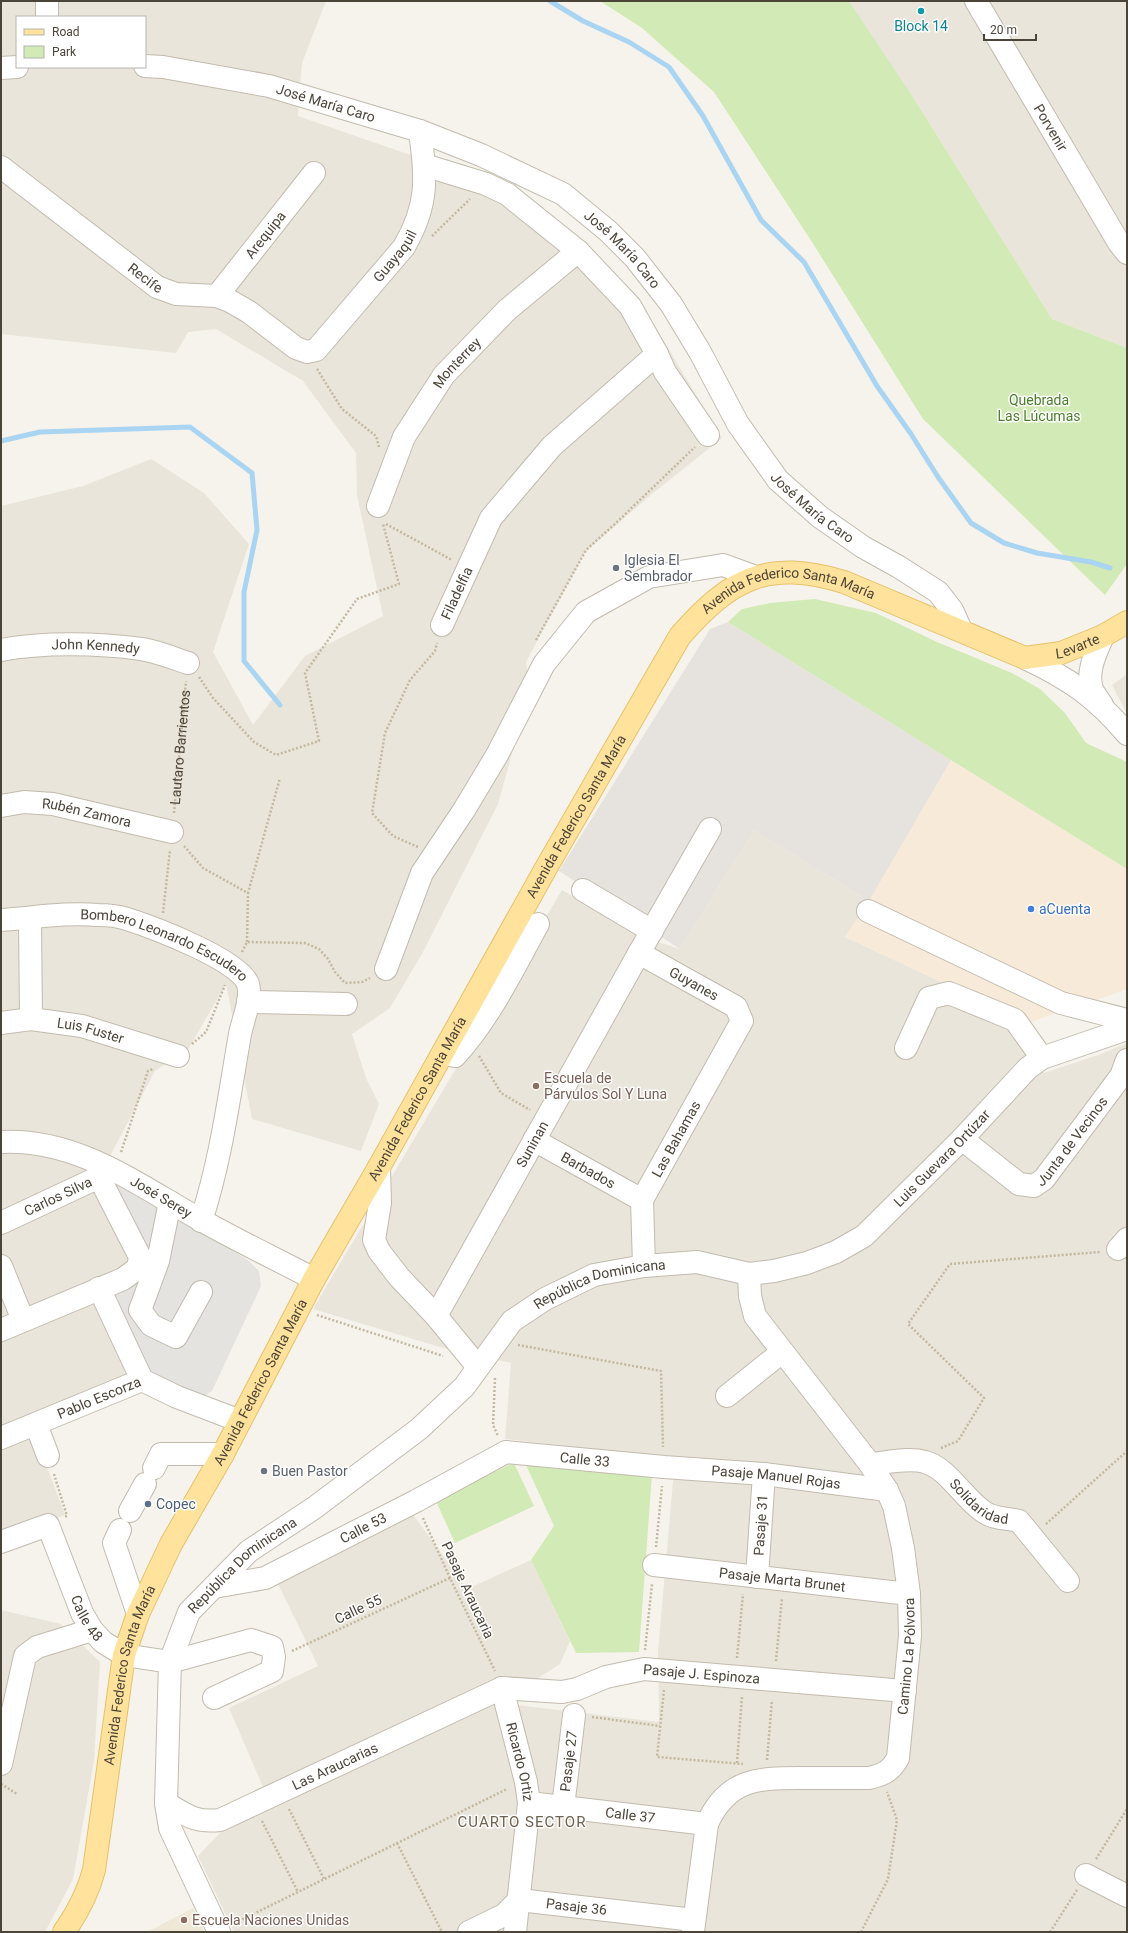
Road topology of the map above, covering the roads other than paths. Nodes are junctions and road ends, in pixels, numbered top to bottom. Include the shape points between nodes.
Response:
1 (47, 1) edge
2 (976, 1) edge
3 (47, 16) edge
4 (16, 66) edge
5 (146, 66) edge
6 (1, 68) edge
7 (420, 131) junction
8 (424, 165) junction
9 (314, 173) dead end
10 (5, 178) edge
11 (578, 252) junction
12 (1127, 253) edge
13 (217, 296) junction
14 (307, 352) joint
15 (658, 354) junction
16 (708, 435) road end
17 (378, 506) dead end
18 (756, 577) junction
19 (1127, 622) edge
20 (442, 625) road end
21 (961, 630) junction
22 (1103, 636) junction
23 (1, 650) edge
24 (1025, 658) junction
25 (188, 662) road end
26 (1118, 720) edge
27 (1, 806) edge
28 (710, 829) dead end
29 (172, 832) road end
30 (583, 890) dead end
31 (868, 910) dead end
32 (30, 918) junction
33 (1, 920) edge
34 (538, 924) dead end
35 (652, 931) junction
36 (639, 953) junction
37 (386, 969) road end
38 (248, 1002) junction
39 (346, 1004) dead end
40 (31, 1019) junction
41 (1127, 1020) edge
42 (742, 1021) joint
43 (1, 1023) edge
44 (1127, 1028) edge
45 (906, 1048) dead end
46 (443, 1053) junction
47 (178, 1056) dead end
48 (1042, 1058) junction
49 (1127, 1060) edge
50 (962, 1139) junction
51 (534, 1140) junction
52 (1, 1142) edge
53 (379, 1167) junction
54 (107, 1173) junction
55 (642, 1200) junction
56 (170, 1202) junction
57 (201, 1221) junction
58 (1, 1223) edge
59 (1, 1266) edge
60 (644, 1266) junction
61 (749, 1274) junction
62 (314, 1279) junction
63 (99, 1288) junction
64 (201, 1292) dead end
65 (436, 1316) junction
66 (23, 1320) junction
67 (1, 1330) edge
68 (782, 1352) junction
69 (487, 1369) junction
70 (142, 1380) junction
71 (727, 1396) dead end
72 (240, 1421) junction
73 (36, 1424) junction
74 (1, 1438) edge
75 (506, 1452) joint
76 (223, 1454) junction
77 (48, 1456) road end
78 (870, 1464) junction
79 (664, 1467) joint
80 (764, 1474) junction
81 (887, 1490) junction
82 (130, 1511) dead end
83 (120, 1530) dead end
84 (1, 1542) edge
85 (654, 1565) dead end
86 (751, 1576) junction
87 (1068, 1581) dead end
88 (214, 1587) junction
89 (910, 1594) junction
90 (138, 1614) junction
91 (92, 1630) junction
92 (124, 1655) junction
93 (170, 1662) junction
94 (502, 1688) junction
95 (905, 1691) junction
96 (214, 1698) dead end
97 (7, 1707) edge
98 (574, 1715) road end
99 (1, 1764) edge
100 (528, 1793) junction
101 (166, 1803) junction
102 (563, 1807) junction
103 (707, 1824) junction
104 (1086, 1875) road end
105 (1127, 1896) edge
106 (519, 1900) junction
107 (693, 1926) edge
108 (64, 1932) edge
109 (219, 1932) edge
110 (469, 1932) edge
111 (515, 1932) edge

1 - 3 street
2 - 12 street, Porvenir
4 - 6 street
5 - 7 street, José María Caro via 269,86
7 - 8 street, Guayaquil
7 - 21 street, José María Caro via 481,154 563,194 608,231 635,258 671,304 738,424 778,480 820,517 863,547 938,592 952,610
8 - 11 street via 486,184 507,194
8 - 14 street, Guayaquil via 421,212 414,231 404,247 316,350
9 - 13 street, Arequipa
10 - 13 street, Recife via 102,243 157,287 176,294
11 - 15 street via 630,306
11 - 17 street, Monterrey via 507,310 444,375 404,437
13 - 14 street, Recife via 249,312 296,348
15 - 16 street via 665,372
15 - 20 street, Filadelfia via 552,446 491,518
18 - 21 main road, Avenida Federico Santa María via 797,572 821,575 851,584
18 - 37 street via 723,565 649,577 586,612 544,664 497,755 422,873
18 - 46 main road, Avenida Federico Santa María via 726,592 702,610 680,636
19 - 22 main road, Levarte
21 - 24 main road, Avenida Federico Santa María
22 - 24 main road, Levarte via 1061,653
22 - 26 street via 1093,660 1092,688
23 - 25 street, John Kennedy via 79,644 142,649
24 - 26 street via 1058,674 1092,697
27 - 29 street, Rubén Zamora via 24,802 53,804
28 - 35 street, Suninan
30 - 35 street
31 - 41 street via 1061,1003
32 - 33 street, Bombero Leonardo Escudero
32 - 38 street, Bombero Leonardo Escudero via 64,914 98,914 126,918 221,959 244,976 248,985
32 - 40 street
34 - 46 street via 495,1002 470,1040 455,1056
35 - 36 street, Suninan
36 - 42 street, Guyanes via 736,1007
36 - 51 street, Suninan
38 - 39 street
38 - 57 street, Bombero Leonardo Escudero via 218,1160
40 - 43 street, Luis Fuster
40 - 47 street, Luis Fuster via 82,1026
42 - 55 street, Las Bahamas
44 - 48 street, Luis Guevara Ortúzar
45 - 48 street via 928,998 949,993 1015,1020
46 - 53 main road, Avenida Federico Santa María
48 - 50 street, Luis Guevara Ortúzar via 1028,1068
49 - 50 street, Junta de Vecinos via 1116,1083 1044,1179 1034,1186 1019,1184
50 - 61 street, Luis Guevara Ortúzar via 864,1236 836,1252 807,1263
51 - 55 street, Barbados
51 - 65 street, Suninan
52 - 54 street, José Serey via 14,1141 68,1150
53 - 62 main road, Avenida Federico Santa María
53 - 65 street via 380,1203 374,1240 379,1252 399,1278
54 - 56 street, José Serey
54 - 58 street, Carlos Silva
54 - 63 street via 140,1257 138,1268 132,1274
55 - 60 street
56 - 57 street, José Serey
56 - 64 street via 158,1261 140,1310 151,1325 176,1337
57 - 62 street, José Serey
59 - 66 street
60 - 61 street, República Dominicana via 697,1262
60 - 69 street, República Dominicana via 594,1275 545,1299 512,1321
61 - 68 street, Camino La Pólvora via 750,1296 755,1316
62 - 72 main road, Avenida Federico Santa María
63 - 66 street
63 - 70 street
65 - 69 street
66 - 67 street
68 - 71 street
68 - 78 street, Camino La Pólvora
69 - 88 street, República Dominicana via 419,1429 314,1508 249,1551
70 - 72 street, Pablo Escorza via 177,1397
70 - 73 street, Pablo Escorza
72 - 76 main road, Avenida Federico Santa María
73 - 74 street, Pablo Escorza
73 - 77 street
75 - 79 street, Calle 33
75 - 88 street, Calle 53 via 416,1502 265,1578
76 - 82 street via 161,1454
76 - 90 main road, Avenida Federico Santa María via 171,1544
78 - 81 street, Camino La Pólvora
78 - 87 street, Solidaridad via 913,1460 926,1462 938,1468 984,1512 994,1517 1019,1521
79 - 80 street, Pasaje Manuel Rojas
80 - 81 street, Pasaje Manuel Rojas
80 - 86 street, Pasaje 31
81 - 89 street, Camino La Pólvora via 894,1506
83 - 90 street via 114,1543
84 - 91 street, Calle 48 via 48,1525 82,1613
85 - 86 street, Pasaje Marta Brunet
86 - 89 street, Pasaje Marta Brunet
88 - 93 street, República Dominicana via 189,1612
89 - 95 street, Camino La Pólvora via 910,1636
90 - 92 main road, Avenida Federico Santa María
91 - 92 street, Calle 48 via 103,1642
91 - 97 street via 37,1647 25,1656
92 - 93 street, Calle 48
92 - 108 main road, Avenida Federico Santa María via 94,1870 81,1905
93 - 96 street via 251,1640 272,1647 272,1671
93 - 101 street, República Dominicana
94 - 95 street, Pasaje J. Espinoza via 562,1692 577,1689 606,1677 644,1669
94 - 100 street, Ricardo Ortiz
94 - 101 street, Las Araucarias via 220,1820 205,1822 186,1815
95 - 103 street, Camino La Pólvora via 898,1758 892,1768 881,1776 762,1778 736,1788 722,1799
97 - 99 street
98 - 102 street, Pasaje 27
100 - 102 street, Calle 37
100 - 106 street, Ricardo Ortiz
101 - 109 street, República Dominicana via 170,1828
102 - 103 street, Calle 37
103 - 107 street
104 - 105 street
106 - 107 street, Pasaje 36
106 - 110 street via 504,1915
106 - 111 street, Ricardo Ortiz

